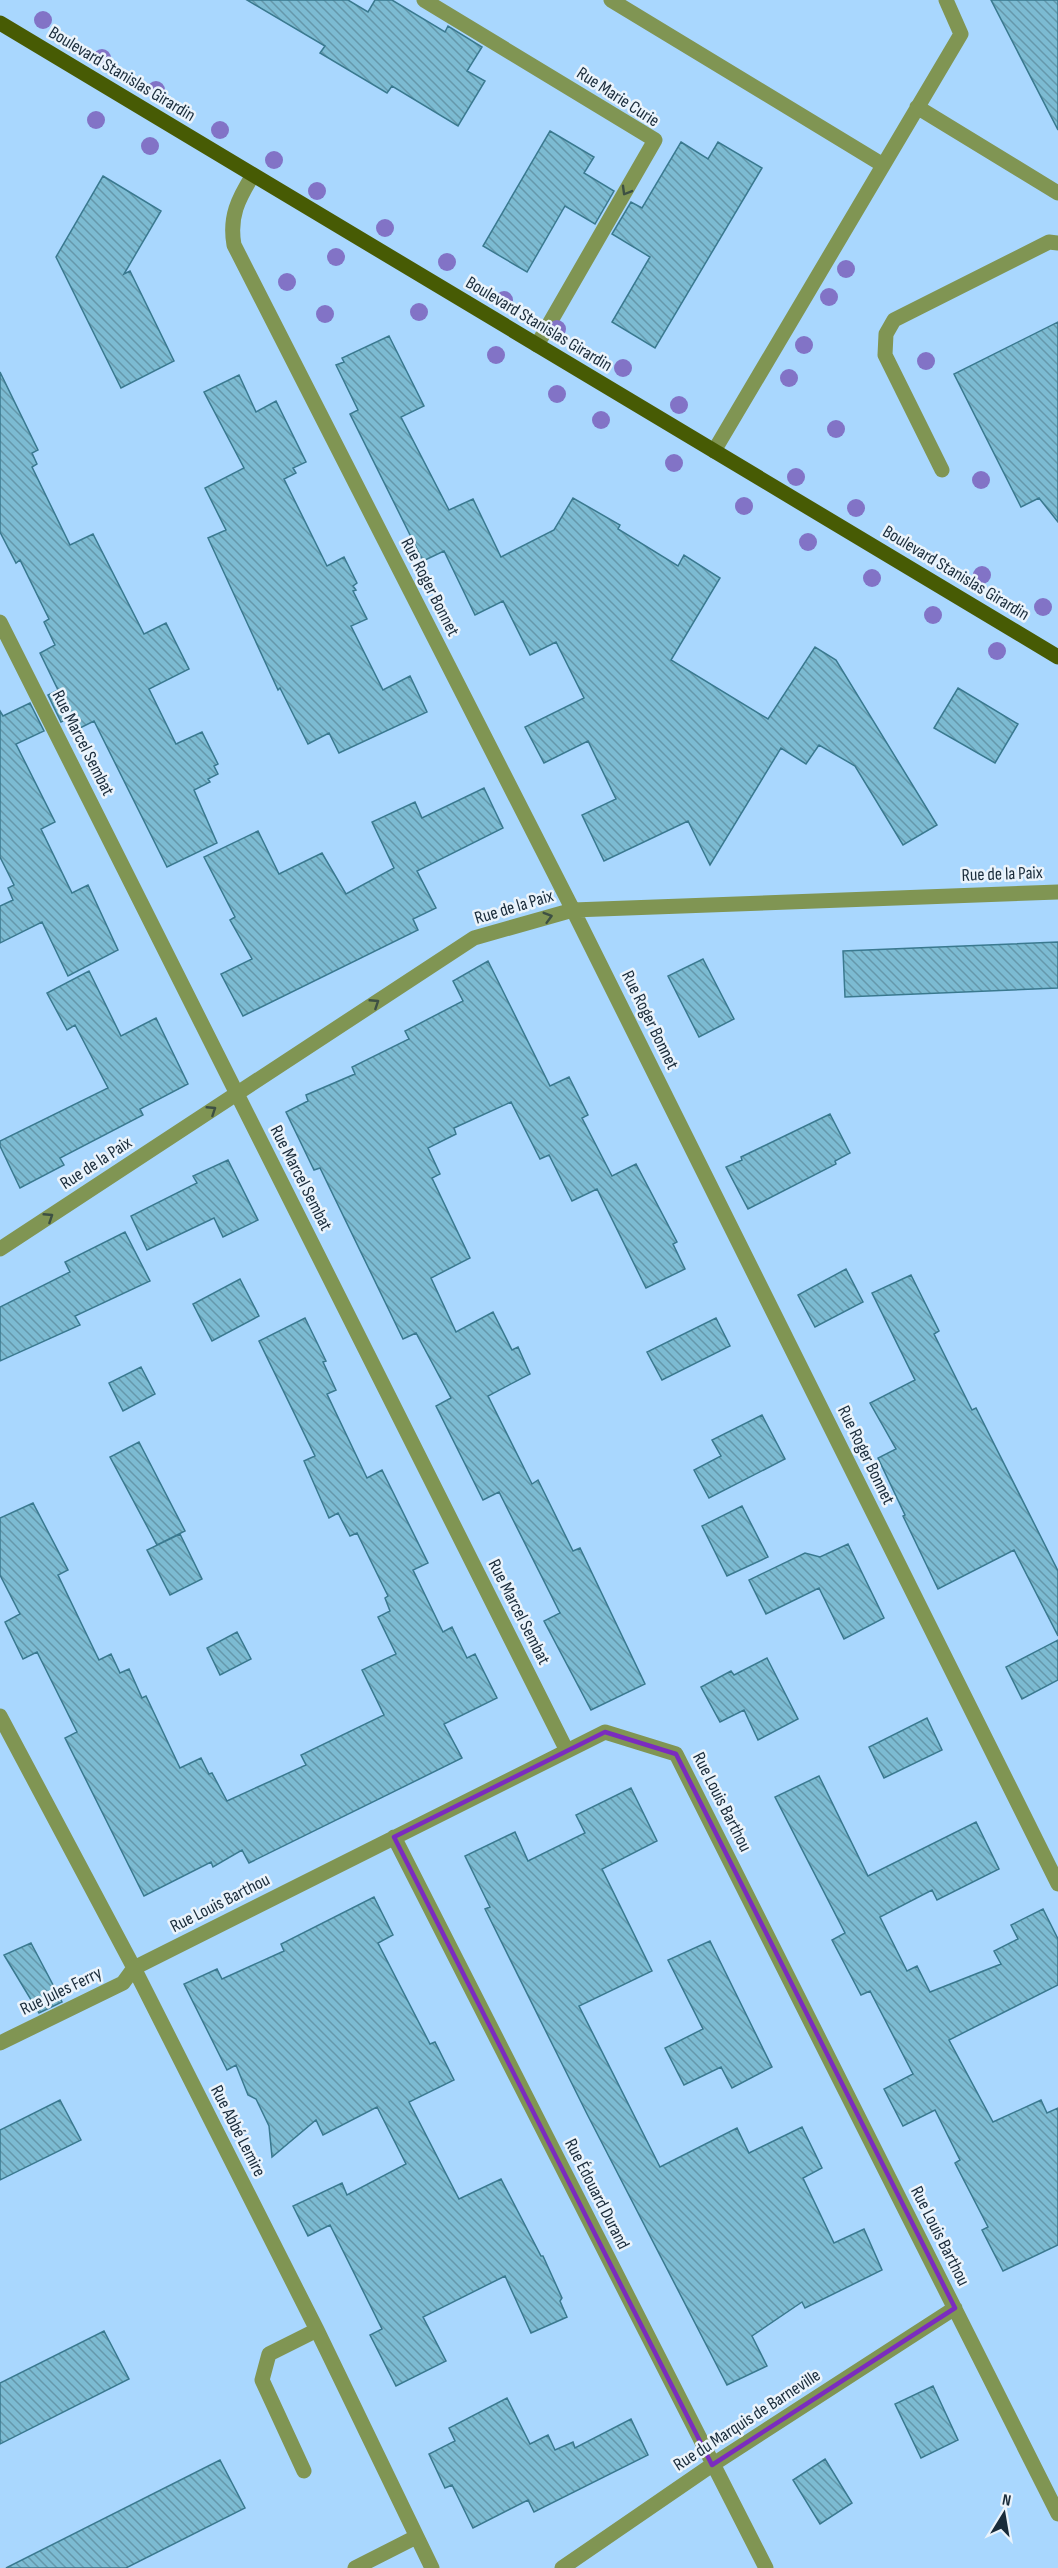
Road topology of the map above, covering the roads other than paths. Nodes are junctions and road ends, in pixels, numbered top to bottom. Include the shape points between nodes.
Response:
1 (424, 0) edge
2 (610, 0) edge
3 (946, 0) edge
4 (0, 23) edge
5 (917, 107) junction
6 (883, 165) junction
7 (253, 174) junction
8 (1057, 193) edge
9 (1058, 243) edge
10 (537, 345) junction
11 (714, 451) junction
12 (942, 470) dead end
13 (0, 622) edge
14 (1058, 657) edge
15 (1058, 892) edge
16 (573, 910) junction
17 (237, 1094) junction
18 (0, 1249) edge
19 (0, 1716) edge
20 (567, 1751) junction
21 (394, 1837) junction
22 (1058, 1884) edge
23 (134, 1968) junction
24 (0, 2043) edge
25 (955, 2308) junction
26 (316, 2330) junction
27 (712, 2465) junction
28 (304, 2471) dead end
29 (1058, 2514) edge
30 (416, 2537) junction
31 (355, 2568) edge
32 (432, 2568) edge
33 (562, 2568) edge
34 (765, 2568) edge

1 -> 10 street, Rue Marie Curie via 655,140
2 - 6 street
3 - 5 street via 961,34
4 - 7 main road, Boulevard Stanislas Girardin
5 - 6 street
5 - 8 street
6 - 11 street
7 - 10 main road, Boulevard Stanislas Girardin
7 - 16 street, Rue Roger Bonnet via 233,212 234,245
9 - 12 street via 1049,242 894,320 886,334 885,355
10 - 11 main road, Boulevard Stanislas Girardin
11 - 14 main road, Boulevard Stanislas Girardin
13 - 17 street, Rue Marcel Sembat
15 - 16 street, Rue de la Paix
17 -> 16 street, Rue de la Paix via 474,938
16 - 22 street, Rue Roger Bonnet
18 -> 17 street, Rue de la Paix
17 - 20 street, Rue Marcel Sembat
19 - 23 street, Rue Abbé Lemire
20 - 21 street, Rue Louis Barthou
20 - 25 street, Rue Louis Barthou via 605,1732 676,1754
21 - 23 street, Rue Louis Barthou
21 - 27 street, Rue Édouard Durand
23 - 24 street, Rue Jules Ferry via 123,1983
23 - 26 street, Rue Abbé Lemire
25 - 27 street, Rue du Marquis de Barneville
25 - 29 street
26 - 28 street via 269,2354 262,2380
26 - 30 street, Rue Abbé Lemire
27 - 33 street, Rue du Marquis de Barneville
27 - 34 street, Rue Édouard Durand
30 - 31 street
30 - 32 street, Rue Abbé Lemire

